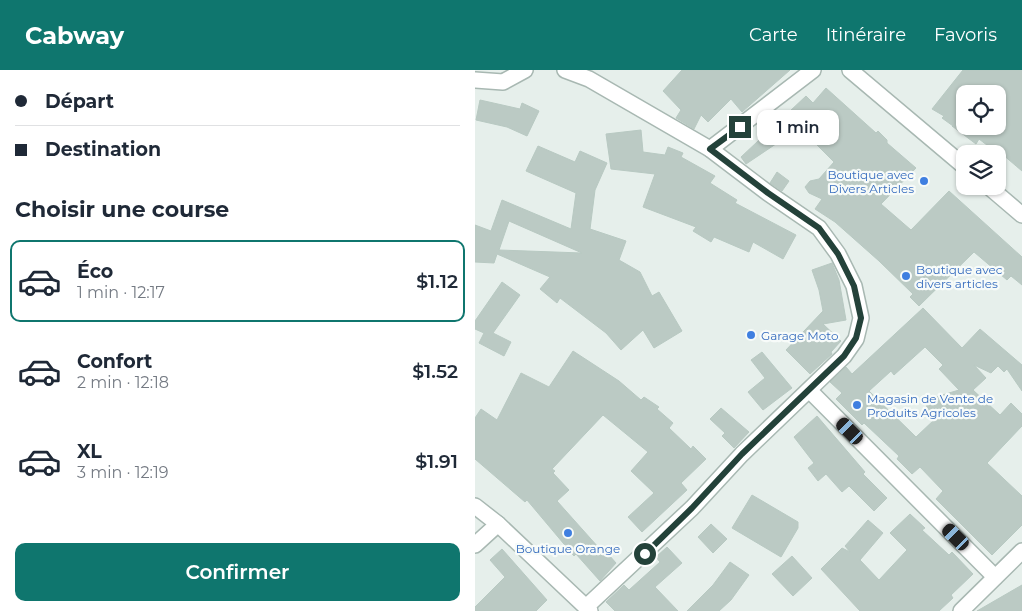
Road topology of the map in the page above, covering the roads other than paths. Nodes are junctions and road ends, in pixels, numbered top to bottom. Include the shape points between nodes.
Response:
1 (525, 70) edge
2 (565, 70) edge
3 (813, 70) edge
4 (850, 70) edge
5 (475, 80) edge
6 (710, 149) junction
7 (956, 159) edge
8 (999, 195) edge
9 (1022, 214) edge
10 (810, 391) junction
11 (475, 506) edge
12 (498, 524) junction
13 (475, 545) edge
14 (1022, 551) edge
15 (995, 577) junction
16 (588, 609) edge
17 (961, 611) edge

1 - 5 street via 503,82
2 - 6 street via 589,79
3 - 6 street
4 - 7 street
6 - 10 street via 819,228 838,254 854,286 861,318 856,338 844,356
8 - 9 street
10 - 15 street
10 - 16 street via 742,454 692,508
11 - 12 street
12 - 13 street
12 - 16 street
14 - 15 street
15 - 17 street

